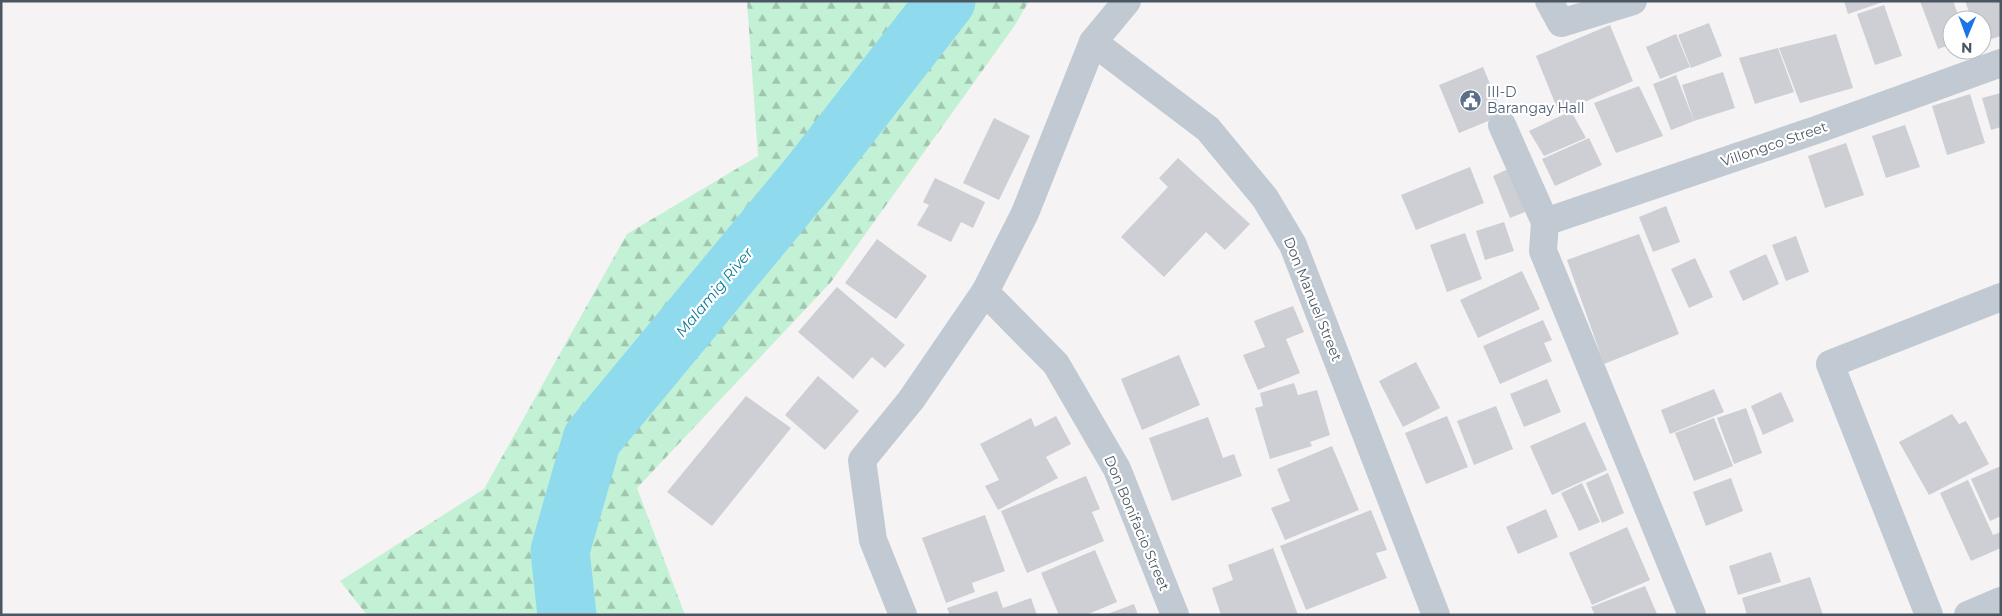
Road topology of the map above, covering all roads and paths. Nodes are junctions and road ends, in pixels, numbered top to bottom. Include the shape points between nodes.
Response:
1 (1127, 1) edge
2 (1633, 1) edge
3 (1555, 12) edge
4 (1094, 42) junction
5 (2001, 63) edge
6 (1502, 125) dead end
7 (1546, 222) junction
8 (986, 292) junction
9 (2001, 297) edge
10 (2001, 601) edge
11 (903, 615) edge
12 (1175, 615) edge
13 (1436, 615) edge
14 (1692, 615) edge
15 (1929, 615) edge
16 (1968, 615) edge

1 - 4 street
2 - 3 street
4 - 8 street via 1025,213
4 - 13 street, Don Manuel Street via 1208,129 1265,198 1293,245
5 - 7 street, Villongco Street
6 - 7 street
7 - 14 street via 1543,251
8 - 11 street via 911,400 862,460 873,540
8 - 12 street, Don Bonifacio Street via 1056,364 1117,469
9 - 15 street via 1830,364
10 - 16 street

